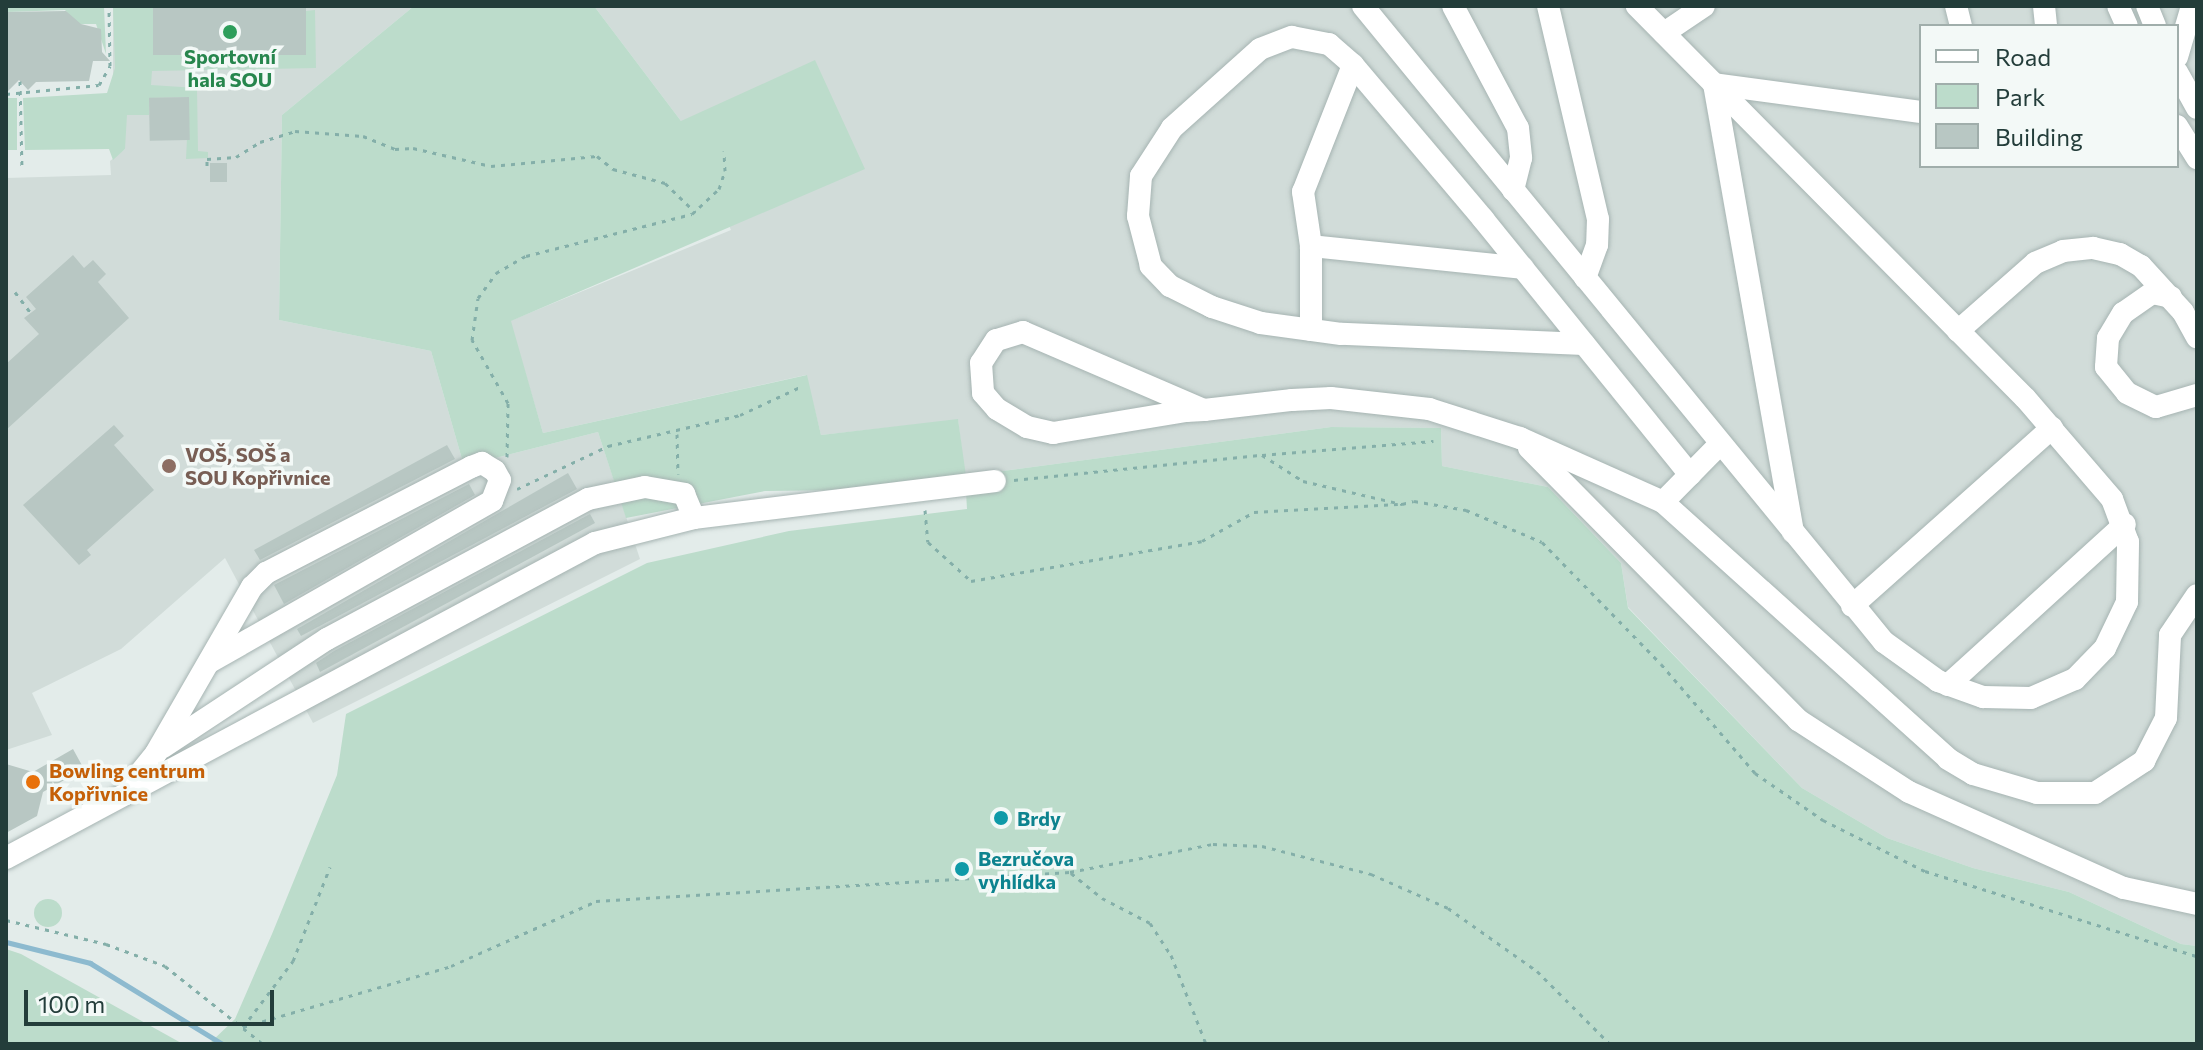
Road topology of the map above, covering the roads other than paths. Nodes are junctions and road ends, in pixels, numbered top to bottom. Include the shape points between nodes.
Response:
1 (1363, 6) edge
2 (1453, 6) edge
3 (1548, 6) edge
4 (1637, 6) edge
5 (1704, 6) edge
6 (2192, 6) edge
7 (1664, 33) junction
8 (2179, 50) edge
9 (1353, 65) junction
10 (2179, 76) edge
11 (1714, 84) junction
12 (2197, 108) edge
13 (1919, 112) edge
14 (2179, 131) edge
15 (2189, 154) edge
16 (1513, 190) junction
17 (1311, 246) junction
18 (1523, 268) junction
19 (1585, 278) junction
20 (2171, 297) junction
21 (1311, 330) junction
22 (1958, 331) junction
23 (2197, 337) edge
24 (1584, 344) junction
25 (2197, 395) edge
26 (1204, 410) junction
27 (2052, 428) junction
28 (1520, 438) junction
29 (1720, 444) junction
30 (1690, 475) junction
31 (995, 481) road end
32 (1663, 502) junction
33 (694, 518) junction
34 (2125, 524) junction
35 (1793, 533) junction
36 (2197, 595) edge
37 (1852, 606) junction
38 (210, 662) junction
39 (1948, 685) junction
40 (156, 753) junction
41 (125, 791) junction
42 (6, 858) edge
43 (2197, 904) edge

1 - 16 street
2 - 16 street via 1518,128 1521,158
3 - 19 street via 1598,219 1597,245
4 - 7 street
5 - 7 street
6 - 8 street
7 - 11 street
9 - 17 street via 1303,192
9 - 18 street
9 - 21 street via 1329,44 1310,38 1265,46 1172,128 1148,160 1139,186 1143,245 1151,266 1170,286 1242,318
10 - 12 street
11 - 13 street
11 - 22 street
11 - 35 street
14 - 15 street
16 - 19 street
17 - 18 street
17 - 21 street
18 - 24 street
19 - 29 street
20 - 22 street via 2131,259 2106,249 2077,249 2035,263
20 - 23 street
20 - 25 street via 2152,293 2123,313 2108,338 2106,367 2127,393 2156,407
21 - 24 street
22 - 27 street
24 - 30 street
26 - 26 street via 1085,432 1047,432 1014,420 990,403 981,385 981,363 996,340 1023,332
26 - 28 street via 1292,400 1373,401 1429,409
27 - 34 street via 2106,489
27 - 37 street
28 - 32 street
28 - 43 street via 1798,720 1909,792 2124,888
29 - 30 street
29 - 35 street
30 - 32 street
31 - 33 street
32 - 36 street via 1948,759 1973,774 2037,793 2095,793 2144,761 2166,718 2170,635
33 - 40 street via 684,494 645,487 588,499 327,639 182,730
33 - 41 street via 630,531 573,554
34 - 39 street
34 - 39 street via 2131,565 2127,602 2114,634 2085,670 2053,691 2023,699 1983,697
35 - 37 street
37 - 39 street via 1901,657
38 - 38 street via 252,587 266,573 471,467 490,466 496,491
38 - 40 street
40 - 41 street
41 - 42 street

